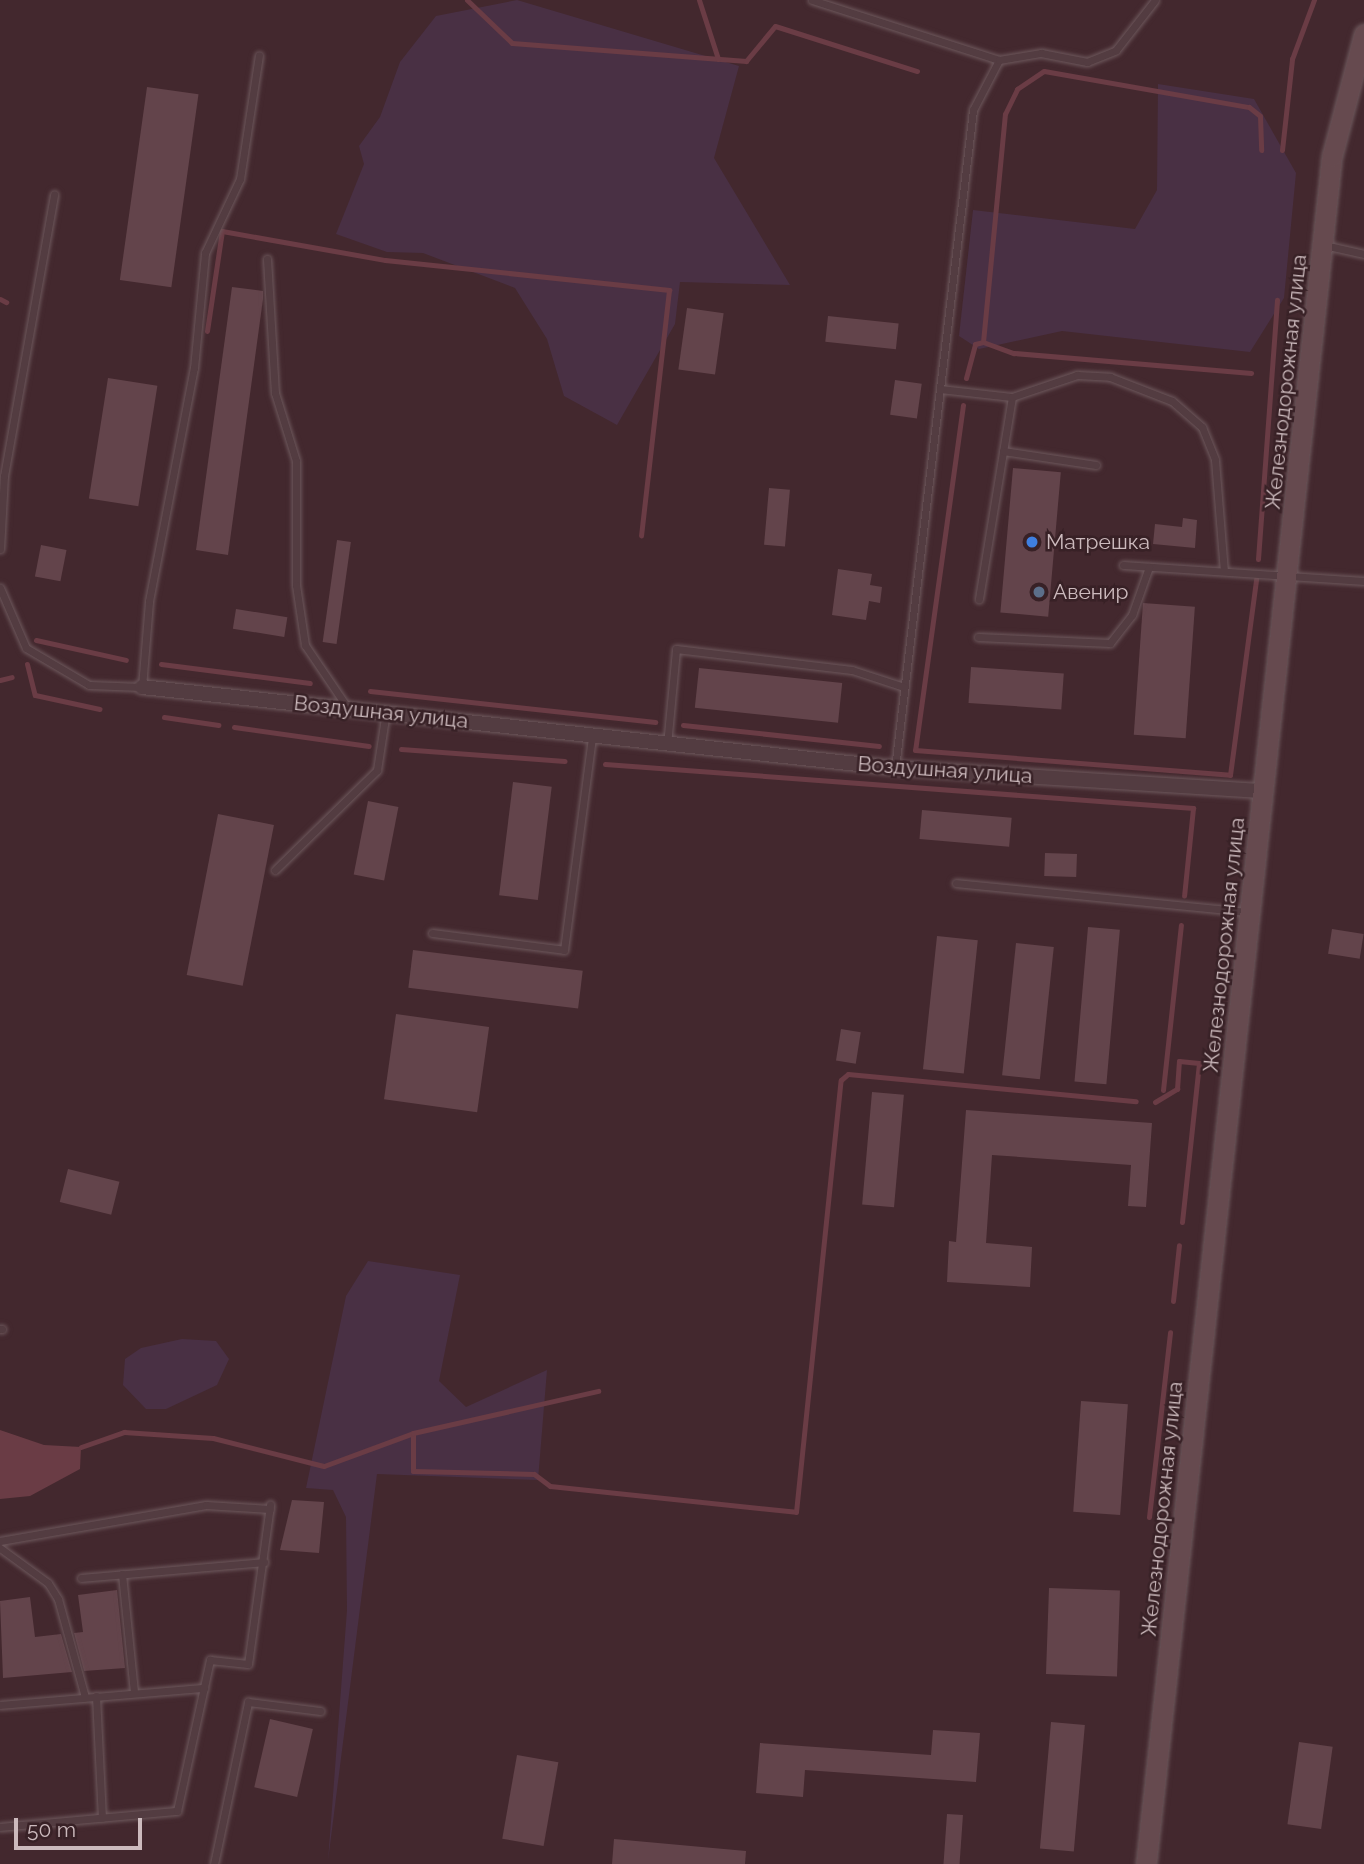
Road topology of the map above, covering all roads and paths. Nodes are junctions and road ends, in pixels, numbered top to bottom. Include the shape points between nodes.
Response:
1 (812, 0) edge
2 (1155, 0) edge
3 (1364, 34) edge
4 (259, 55) dead end
5 (999, 60) junction
6 (54, 194) dead end
7 (1323, 245) junction
8 (1364, 254) edge
9 (267, 258) dead end
10 (940, 389) junction
11 (1012, 397) junction
12 (1003, 451) junction
13 (1096, 465) dead end
14 (0, 549) edge
15 (1123, 565) dead end
16 (1149, 567) junction
17 (1224, 571) junction
18 (1289, 574) junction
19 (1364, 581) edge
20 (0, 588) edge
21 (979, 599) dead end
22 (978, 638) dead end
23 (142, 687) junction
24 (904, 687) junction
25 (346, 707) junction
26 (386, 711) junction
27 (592, 737) junction
28 (667, 745) junction
29 (895, 768) junction
30 (1265, 791) junction
31 (275, 870) dead end
32 (956, 883) dead end
33 (1251, 913) junction
34 (432, 933) dead end
35 (0, 1541) edge
36 (0, 1548) edge
37 (264, 1562) junction
38 (122, 1574) junction
39 (81, 1577) dead end
40 (204, 1688) junction
41 (134, 1692) junction
42 (85, 1696) junction
43 (96, 1696) junction
44 (0, 1705) edge
45 (320, 1711) dead end
46 (102, 1818) junction
47 (0, 1827) edge
48 (215, 1864) edge
49 (1146, 1864) edge

1 - 5 lane
2 - 5 lane via 1116,50 1087,62 1041,53
3 - 7 main road, Железнодорожная улица via 1332,156
4 - 23 lane via 240,180 205,253 194,368 149,601
5 - 10 lane via 973,110
6 - 14 lane via 4,476
7 - 8 lane
7 - 18 main road, Железнодорожная улица
9 - 25 lane via 275,393 296,461 296,585 305,645
10 - 11 lane
10 - 24 lane
11 - 12 lane
11 - 17 lane via 1077,375 1110,377 1172,401 1202,427 1215,460
12 - 13 lane
12 - 21 lane
15 - 16 lane
16 - 17 lane
16 - 22 lane via 1132,615 1110,643
17 - 18 lane
18 - 19 lane
18 - 30 main road, Железнодорожная улица
20 - 23 lane via 14,626 36,655 89,685
23 - 25 street, Воздушная улица
24 - 28 lane via 852,670 676,649
24 - 29 lane
25 - 26 street, Воздушная улица
26 - 27 street, Воздушная улица
26 - 31 lane via 377,770
27 - 28 street, Воздушная улица
27 - 34 lane via 564,950
28 - 29 street, Воздушная улица
29 - 30 street, Воздушная улица
30 - 33 main road, Железнодорожная улица
32 - 33 lane
33 - 49 main road, Железнодорожная улица
35 - 37 lane via 193,1507 270,1507
36 - 42 lane via 48,1583 58,1599
37 - 38 lane
37 - 40 lane via 248,1664 210,1661
38 - 39 lane
38 - 41 lane
40 - 41 lane
40 - 46 lane via 177,1811
41 - 43 lane
42 - 43 lane
42 - 44 lane
43 - 46 lane
45 - 48 lane via 248,1702
46 - 47 lane

